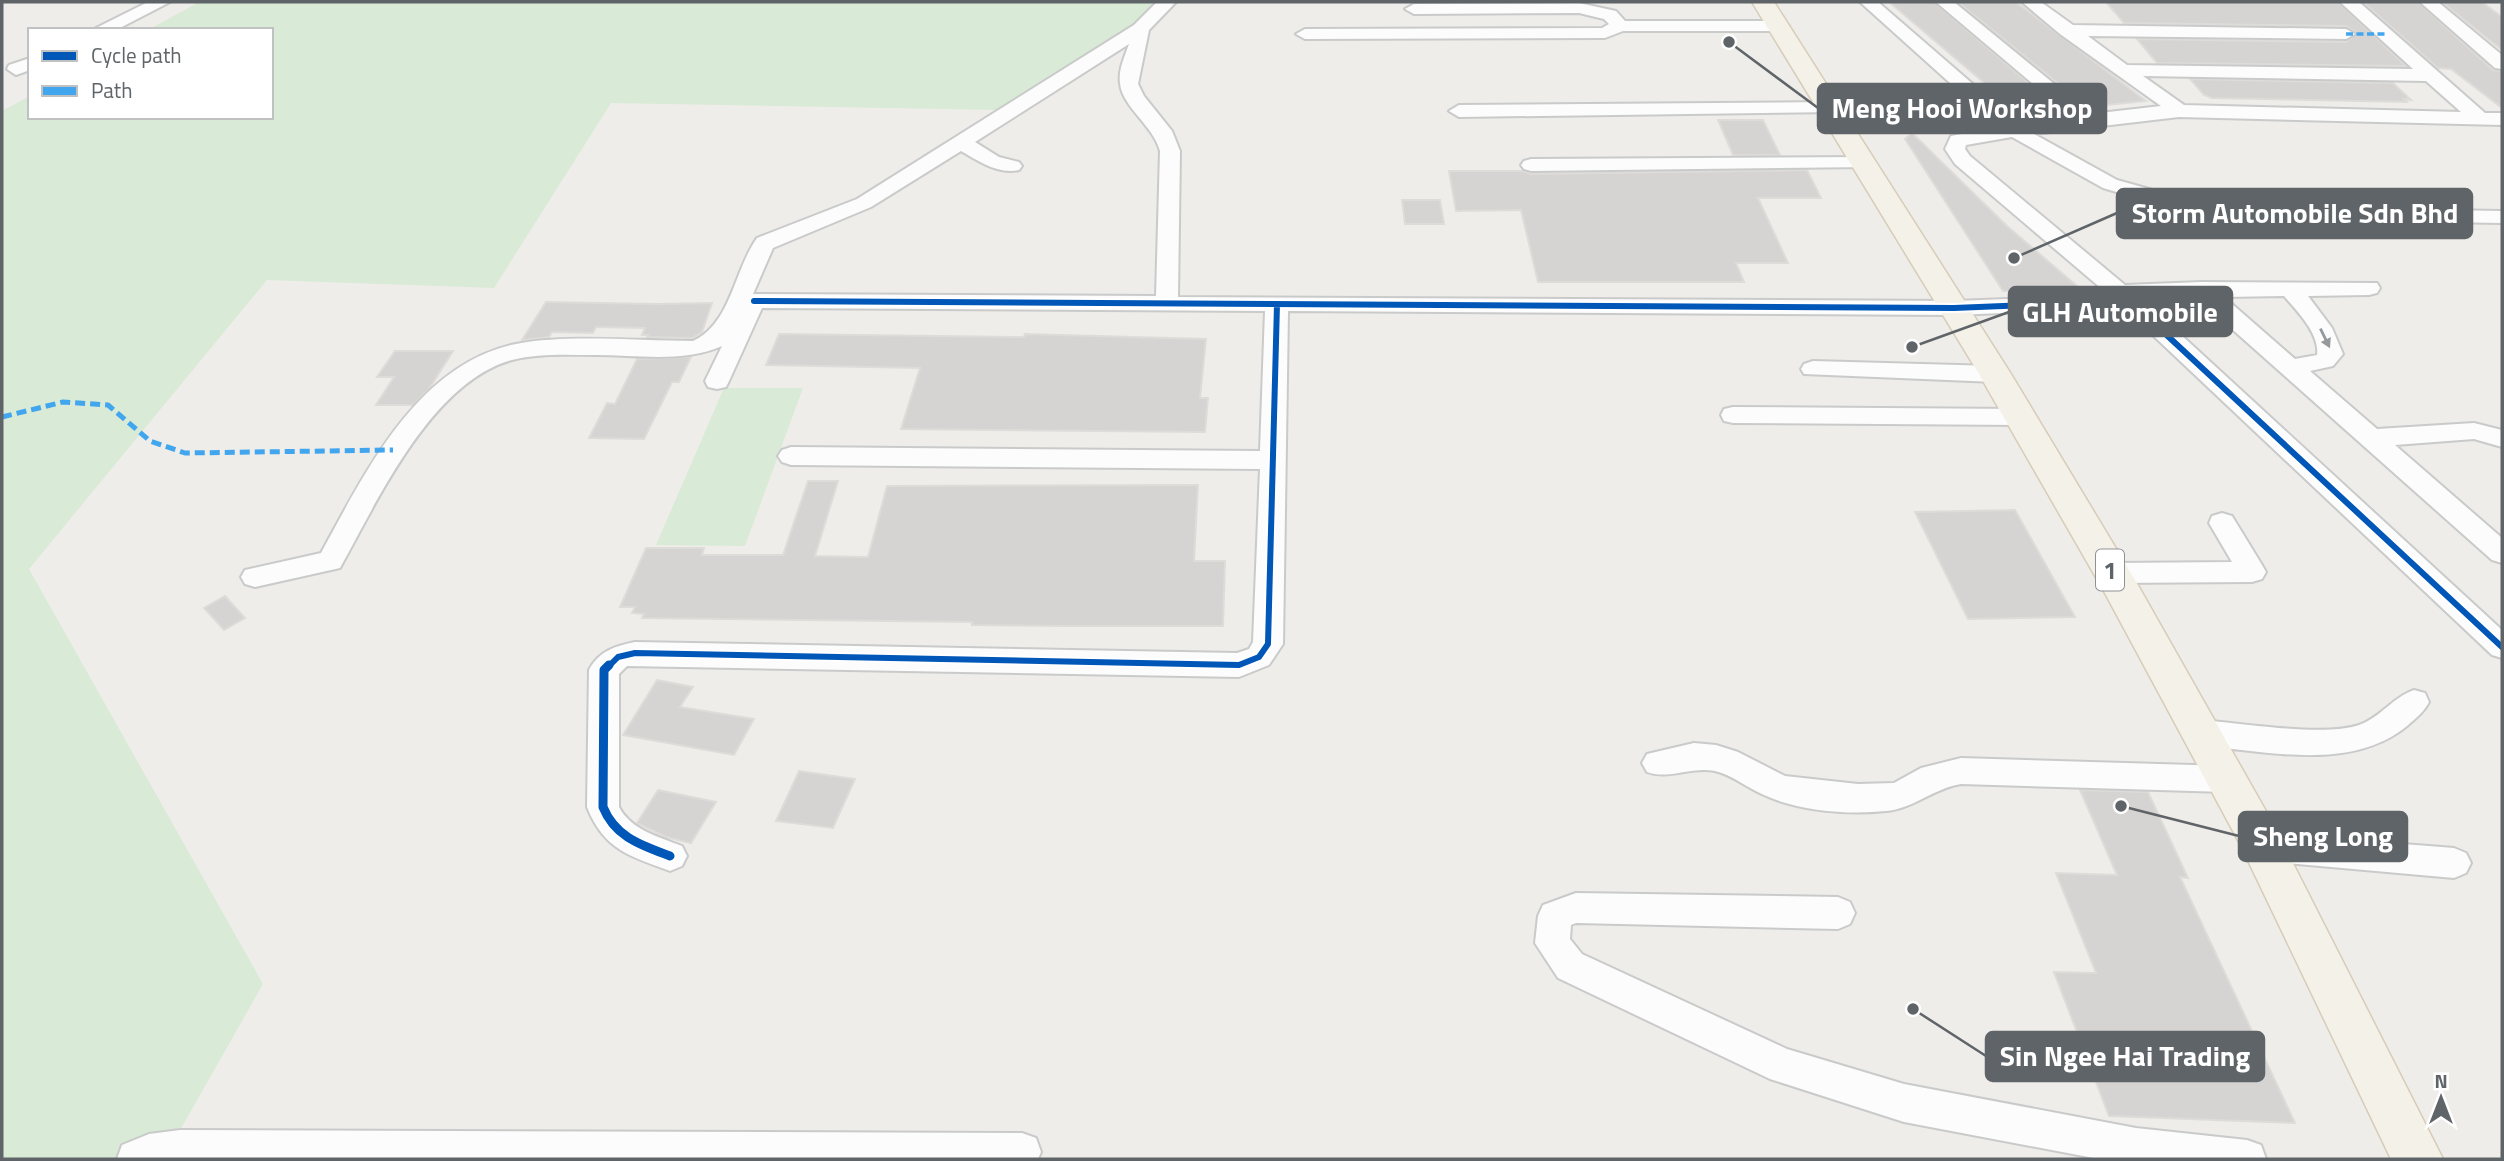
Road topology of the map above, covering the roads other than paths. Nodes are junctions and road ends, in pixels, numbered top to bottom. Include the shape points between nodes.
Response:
1 (161, 2) edge
2 (1167, 2) edge
3 (1868, 2) edge
4 (1944, 2) edge
5 (2030, 2) edge
6 (2349, 2) edge
7 (2428, 2) edge
8 (1414, 9) dead end
9 (1771, 14) edge
10 (1620, 26) junction
11 (105, 28) edge
12 (1140, 29) junction
13 (2066, 30) junction
14 (1305, 34) dead end
15 (2346, 34) dead end
16 (2502, 64) edge
17 (2120, 70) junction
18 (2431, 75) junction
19 (1831, 108) junction
20 (1459, 111) dead end
21 (2179, 111) junction
22 (2086, 118) junction
23 (2479, 118) junction
24 (2502, 119) edge
25 (2015, 131) junction
26 (961, 142) junction
27 (1865, 163) junction
28 (1531, 165) dead end
29 (1012, 166) dead end
30 (2502, 217) edge
31 (2369, 288) dead end
32 (2202, 289) junction
33 (2290, 289) junction
34 (2124, 297) junction
35 (747, 300) junction
36 (1167, 303) junction
37 (1277, 304) junction
38 (1954, 308) junction
39 (2291, 367) junction
40 (1813, 369) dead end
41 (1995, 374) junction
42 (718, 381) dead end
43 (1733, 415) dead end
44 (2020, 416) junction
45 (2372, 438) junction
46 (2502, 438) edge
47 (791, 456) dead end
48 (1273, 460) junction
49 (2222, 523) dead end
50 (2502, 553) edge
51 (2112, 573) junction
52 (255, 577) dead end
53 (2502, 647) edge
54 (2414, 702) dead end
55 (2201, 733) junction
56 (1658, 762) dead end
57 (2226, 779) junction
58 (2263, 847) junction
59 (670, 856) dead end
60 (2454, 863) dead end
61 (1838, 914) dead end
62 (1021, 1152) dead end
63 (426, 1155) edge
64 (136, 1159) edge
65 (2247, 1159) edge
66 (2418, 1159) edge

1 - 11 street
2 - 12 street
3 - 25 street
4 - 22 street
5 - 13 street
6 - 18 street
7 - 16 street
8 - 10 street via 1579,8 1610,15
9 - 10 street
9 - 19 main road, 1
10 - 14 street via 1605,33
12 - 26 street
12 - 36 street via 1129,83 1163,130 1170,151
13 - 15 street
13 - 17 street
17 - 18 street
17 - 21 street
18 - 23 street
19 - 20 street
19 - 27 main road, 1
21 - 22 street
21 - 23 street
22 - 25 street
23 - 24 street
25 - 30 street via 2110,184 2170,201 2262,212
25 - 34 street via 1958,141 1955,149 1962,160
26 - 29 street via 992,161
26 - 35 street via 864,203 765,243
27 - 28 street
27 - 38 main road, 1
31 - 33 street
32 - 33 street
32 - 34 street
32 - 39 street
33 -> 39 street via 2318,326 2330,354 2325,361
34 - 38 street
34 - 53 street
35 - 36 street
35 - 42 street
35 - 52 street via 714,340 696,348 541,348 516,351 472,370 430,406 393,450 330,561
36 - 37 street
37 - 38 street
37 - 48 street
38 - 41 main road, 1
39 - 45 street
40 - 41 street
41 - 44 main road, 1
43 - 44 street
44 - 51 main road, 1
45 - 46 street via 2474,431
45 - 50 street
47 - 48 street
48 - 59 street via 1268,644 1259,657 1239,665 635,653 618,657 604,670 603,807 607,822 627,840
49 - 51 street via 2252,572
51 - 55 main road, 1
54 - 55 street via 2382,729 2362,738 2337,741
55 - 57 main road, 1
56 - 57 street via 1683,755 1708,756 1729,760 1785,789 1878,799 1896,796 1932,775 1961,771
57 - 58 main road, 1
58 - 60 street
58 - 66 main road, 1
61 - 65 street via 1576,908 1555,916 1552,943 1570,966 1783,1066 1836,1084 1904,1103 2122,1144
62 - 63 street
63 - 64 street via 180,1149

